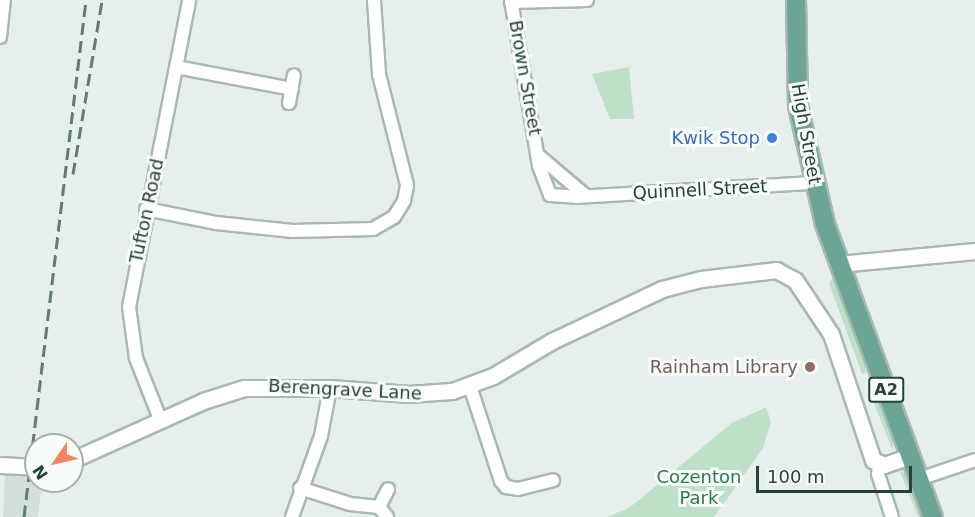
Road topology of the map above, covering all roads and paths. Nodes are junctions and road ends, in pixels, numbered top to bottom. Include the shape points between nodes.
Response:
1 (4, 0) edge
2 (189, 0) edge
3 (374, 0) edge
4 (587, 0) edge
5 (796, 0) edge
6 (511, 1) edge
7 (0, 37) edge
8 (176, 67) junction
9 (294, 75) dead end
10 (292, 89) junction
11 (289, 103) dead end
12 (539, 156) junction
13 (814, 183) junction
14 (586, 196) junction
15 (146, 209) junction
16 (975, 251) edge
17 (838, 264) junction
18 (470, 386) junction
19 (330, 388) junction
20 (160, 419) junction
21 (84, 454) edge
22 (910, 456) junction
23 (975, 460) edge
24 (0, 465) edge
25 (879, 465) junction
26 (24, 466) edge
27 (549, 466) dead end
28 (919, 479) junction
29 (300, 488) junction
30 (388, 489) dead end
31 (379, 507) junction
32 (292, 517) edge
33 (387, 517) edge
34 (892, 517) edge
35 (933, 517) edge

1 - 7 street
2 - 8 street, Tufton Road
3 - 15 street via 379,74 407,185 404,201 393,217 373,229 293,231 224,224
4 - 6 street
5 - 13 main road, High Street / A2 via 798,105
6 - 12 street, Brown Street
8 - 10 street
8 - 15 street, Tufton Road
9 - 10 street
10 - 11 street
12 - 14 street, Brown Street
12 - 14 street, Brown Street via 548,194
13 - 14 street, Quinnell Street
13 - 17 main road, High Street / A2
15 - 20 street, Tufton Road via 129,325 136,357
16 - 17 street
17 - 22 main road, A2
18 - 19 street, Berengrave Lane via 426,394
18 - 25 street, Berengrave Lane via 566,334 663,289 730,275 787,272 831,334 869,453
18 - 27 street via 506,487 554,483
19 - 20 street, Berengrave Lane via 244,387
19 - 29 street via 321,436
20 - 21 street, Berengrave Lane
22 - 25 street
22 - 28 main road, A2
23 - 28 street
24 - 26 street
25 - 34 street via 878,474
28 - 35 main road, A2
29 - 31 street via 350,504
29 - 32 street
30 - 31 street
31 - 33 street

